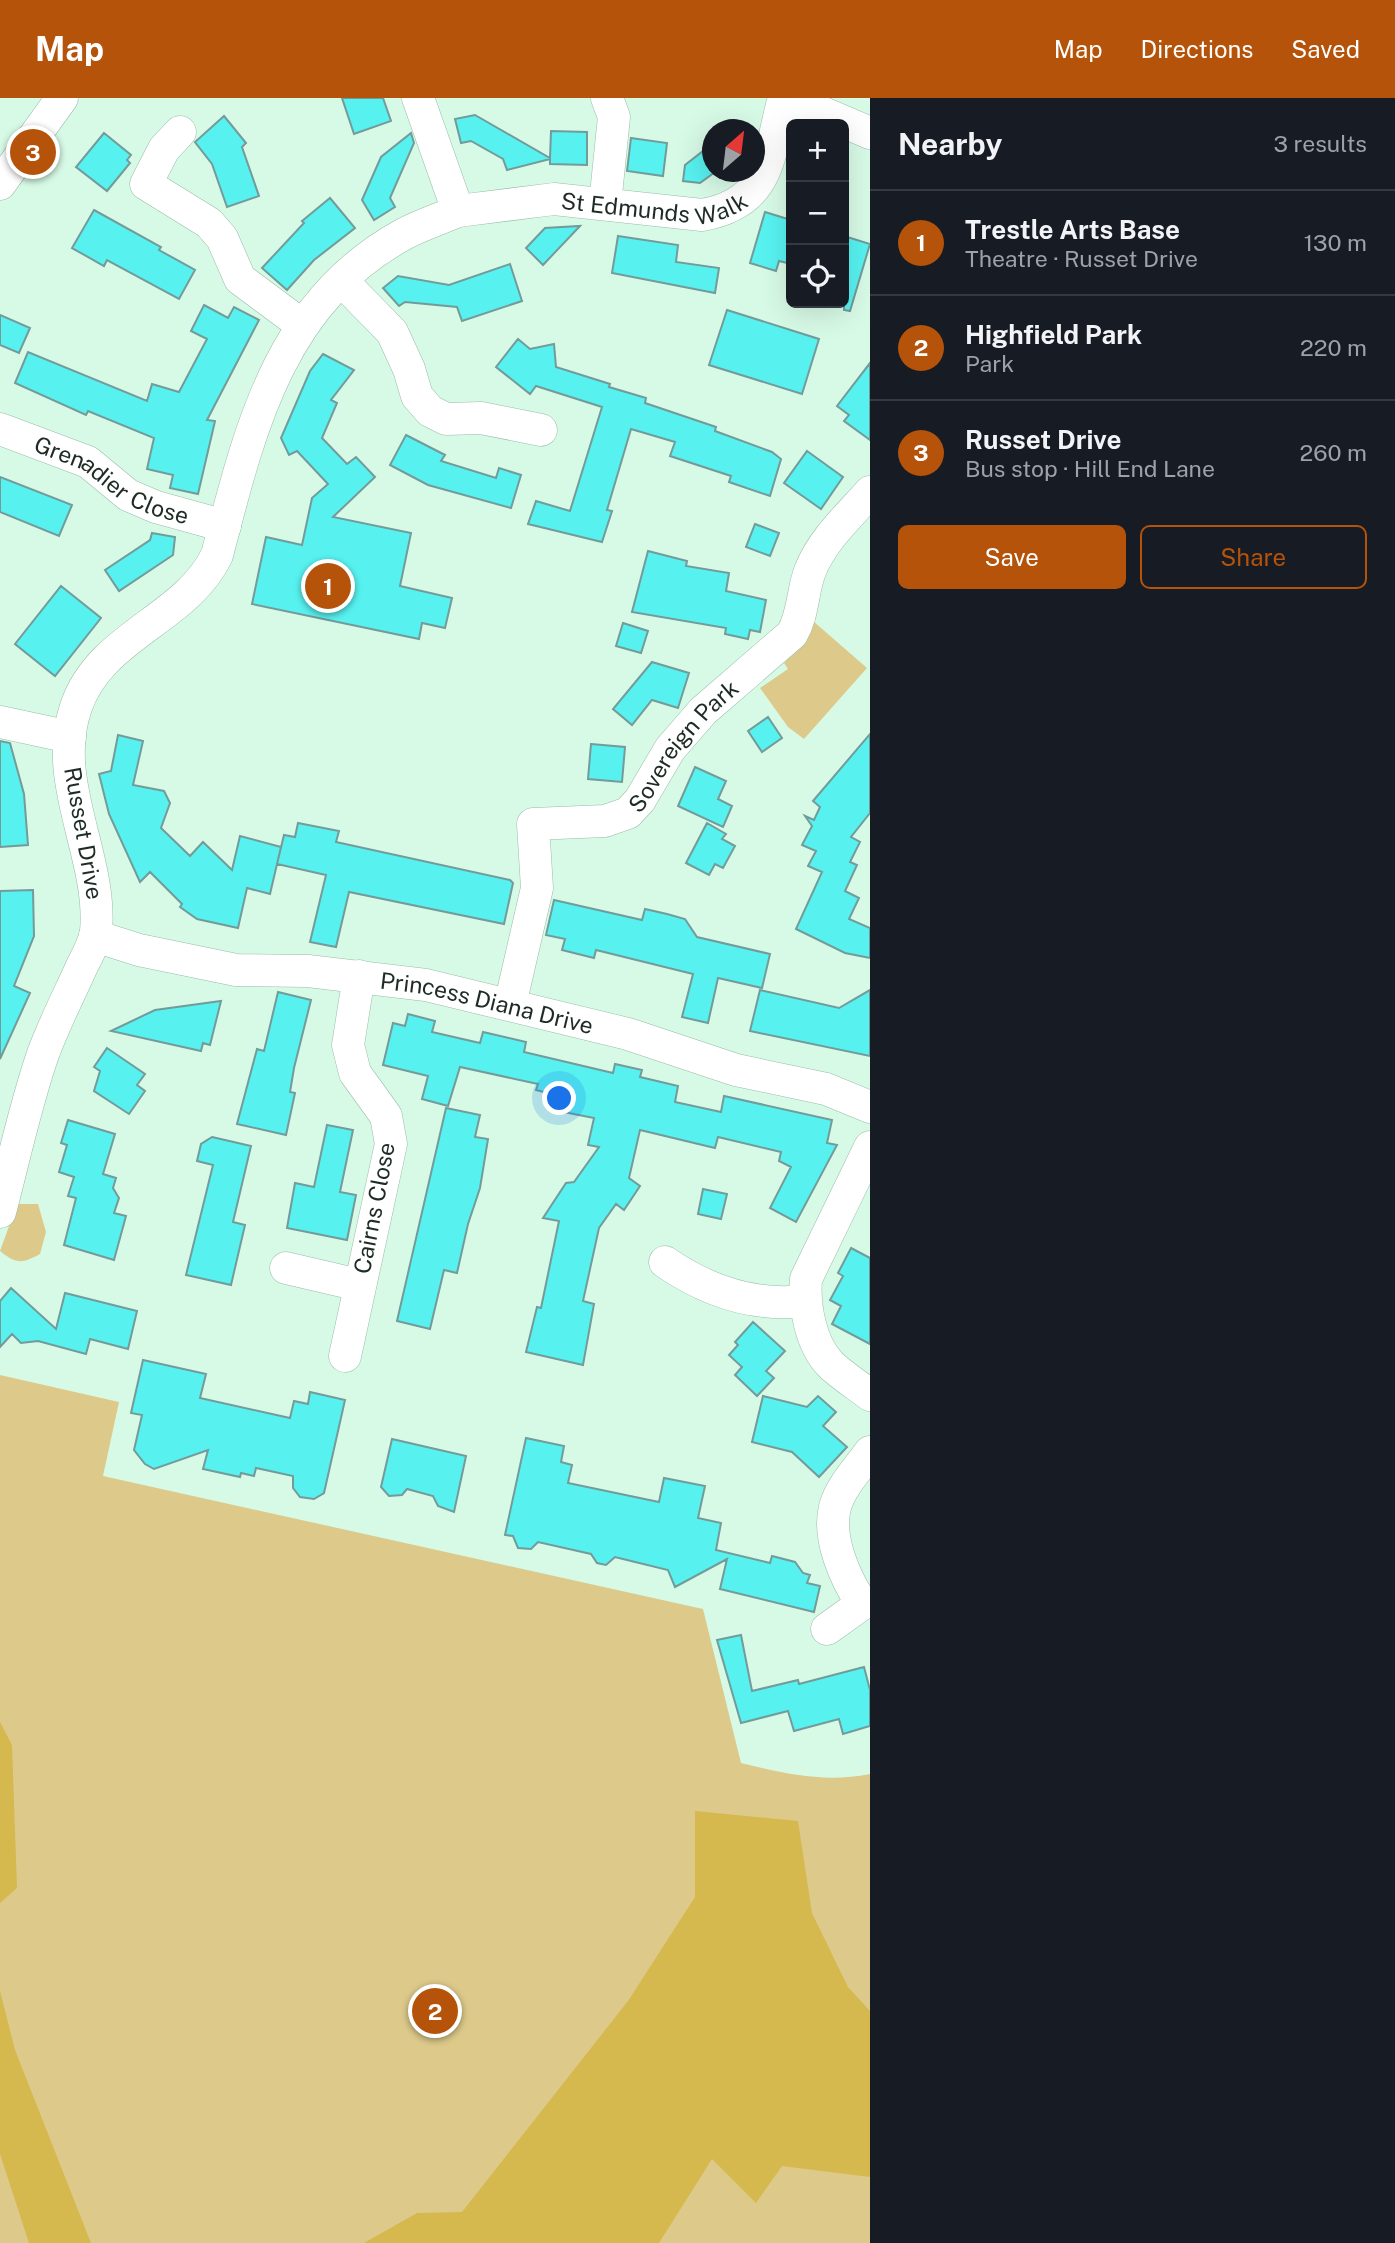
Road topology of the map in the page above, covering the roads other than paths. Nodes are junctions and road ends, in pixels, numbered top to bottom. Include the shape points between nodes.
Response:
1 (62, 98) edge
2 (418, 98) edge
3 (607, 98) edge
4 (782, 102) edge
5 (180, 132) dead end
6 (870, 133) edge
7 (0, 184) edge
8 (605, 204) junction
9 (458, 211) junction
10 (342, 281) junction
11 (302, 325) junction
12 (0, 429) edge
13 (541, 430) dead end
14 (870, 492) edge
15 (225, 526) junction
16 (0, 722) edge
17 (70, 737) junction
18 (95, 936) junction
19 (359, 976) junction
20 (510, 1005) junction
21 (870, 1107) edge
22 (11, 1124) edge
23 (870, 1147) edge
24 (0, 1212) edge
25 (665, 1262) dead end
26 (286, 1268) dead end
27 (359, 1285) junction
28 (804, 1301) junction
29 (345, 1356) dead end
30 (870, 1395) edge
31 (870, 1452) edge
32 (866, 1607) edge
33 (827, 1629) dead end

1 - 7 street
2 - 9 street
3 - 8 street via 614,117
4 - 6 street, St Edmunds Walk via 814,109
4 - 8 street, St Edmunds Walk via 765,172 746,200 726,211 702,215
5 - 11 street via 135,191 209,223 222,238 240,279
8 - 9 street, St Edmunds Walk via 554,199
9 - 10 street, Russet Drive via 404,234
10 - 11 street, Russet Drive
10 - 13 street via 392,332 417,396 430,411 446,419 481,418
11 - 15 street, Russet Drive via 258,408
12 - 15 street, Grenadier Close via 88,462 128,495
14 - 20 street, Sovereign Park via 819,552 793,634 703,711 670,749 628,813 605,821 533,824 537,888
15 - 17 street, Russet Drive via 208,575 104,660 76,707
16 - 17 street
17 - 18 street, Russet Drive via 71,781 93,869
18 - 19 street, Princess Diana Drive via 236,970
18 - 22 street, Russet Drive
19 - 20 street, Princess Diana Drive via 395,979
19 - 27 street, Cairns Close via 348,1045 355,1073 386,1116 391,1144
20 - 21 street, Princess Diana Drive via 628,1034 736,1070 826,1089
22 - 24 street, Russet Drive
23 - 28 street via 806,1279
25 - 28 street via 750,1301
26 - 27 street, Cairns Close
27 - 29 street, Cairns Close
28 - 30 street via 818,1346 829,1363
31 - 32 street via 842,1489 835,1508 842,1567
32 - 33 street

